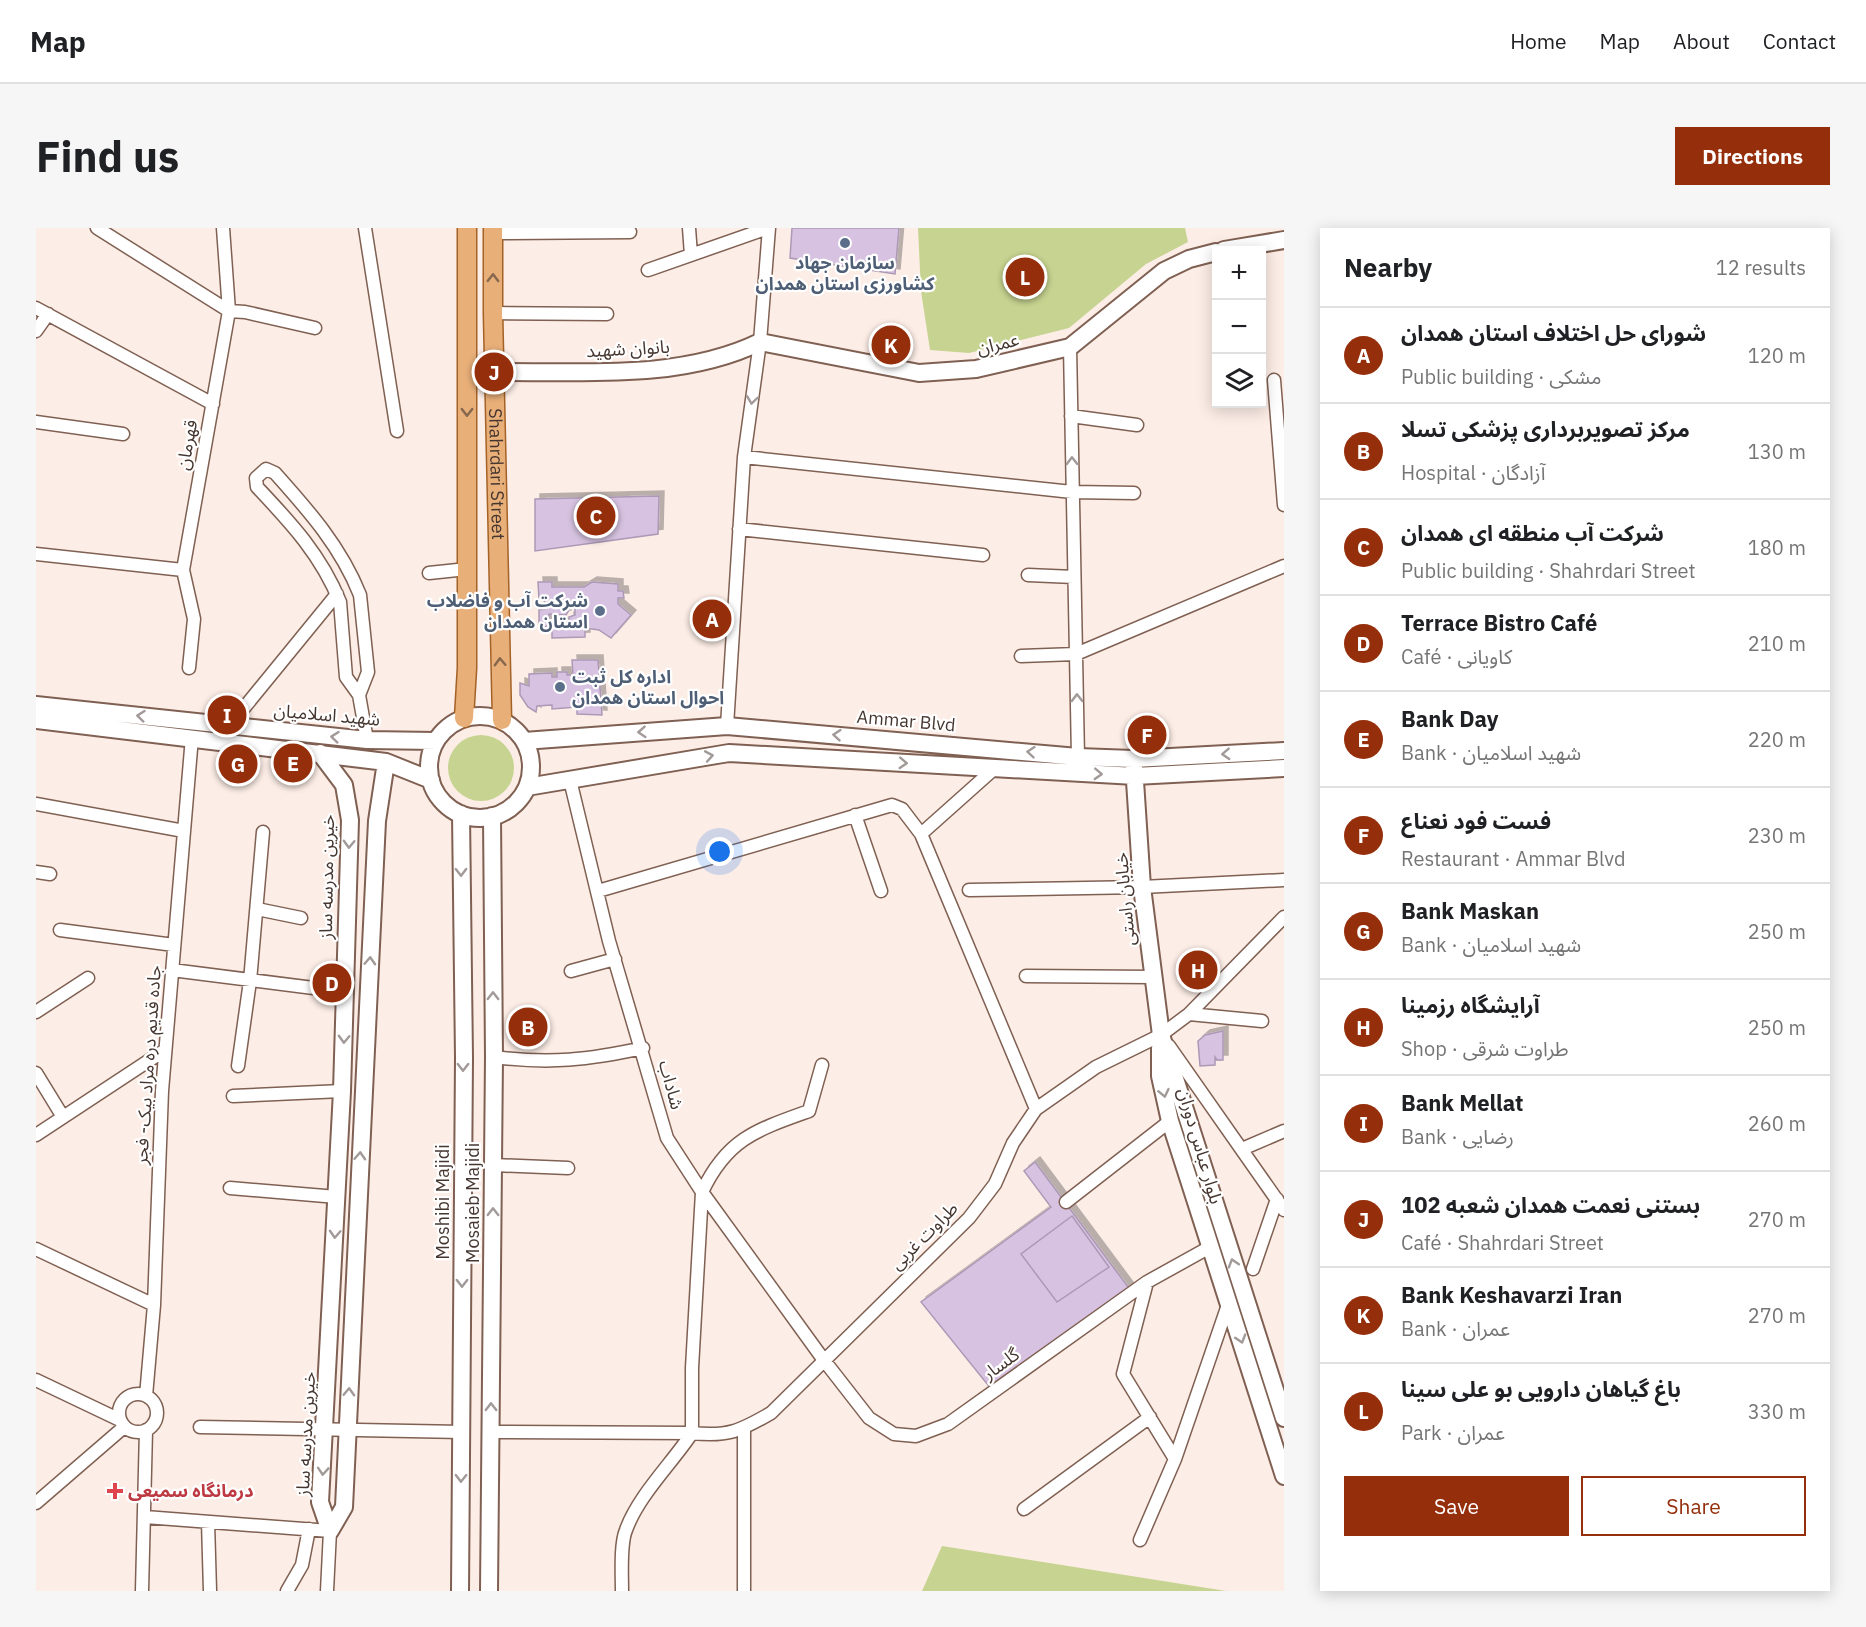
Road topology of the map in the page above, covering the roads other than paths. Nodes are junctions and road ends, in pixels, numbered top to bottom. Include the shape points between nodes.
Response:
1 (97, 228) edge
2 (223, 228) edge
3 (365, 228) edge
4 (467, 228) edge
5 (689, 228) edge
6 (769, 228) edge
7 (493, 231) edge
8 (630, 232) dead end
9 (1284, 240) edge
10 (1248, 246) edge
11 (1212, 253) edge
12 (691, 255) junction
13 (648, 270) dead end
14 (42, 311) edge
15 (229, 311) junction
16 (493, 313) junction
17 (607, 314) dead end
18 (315, 328) dead end
19 (36, 331) edge
20 (760, 342) junction
21 (1070, 347) junction
22 (494, 372) junction
23 (1274, 380) dead end
24 (213, 404) junction
25 (1071, 416) junction
26 (36, 422) edge
27 (1137, 425) dead end
28 (397, 431) dead end
29 (123, 434) dead end
30 (744, 457) junction
31 (1072, 492) junction
32 (1134, 493) dead end
33 (1284, 505) edge
34 (739, 529) junction
35 (36, 554) edge
36 (983, 555) dead end
37 (1284, 566) edge
38 (467, 569) junction
39 (183, 570) junction
40 (429, 573) dead end
41 (1028, 574) dead end
42 (1074, 577) junction
43 (337, 594) junction
44 (1076, 654) junction
45 (1021, 656) dead end
46 (189, 668) dead end
47 (360, 695) junction
48 (36, 705) edge
49 (464, 718) junction
50 (36, 720) edge
51 (502, 720) junction
52 (230, 726) junction
53 (727, 726) junction
54 (192, 737) junction
55 (367, 740) junction
56 (436, 741) junction
57 (524, 741) junction
58 (1284, 751) edge
59 (320, 753) junction
60 (1078, 757) junction
61 (1133, 759) junction
62 (386, 762) junction
63 (995, 768) junction
64 (1284, 768) edge
65 (1135, 776) junction
66 (431, 780) junction
67 (570, 780) junction
68 (527, 787) junction
69 (36, 804) edge
70 (461, 814) junction
71 (855, 815) junction
72 (492, 816) junction
73 (350, 820) junction
74 (378, 821) junction
75 (184, 831) junction
76 (263, 832) dead end
77 (921, 834) junction
78 (36, 872) edge
79 (50, 874) dead end
80 (1284, 880) edge
81 (1142, 887) junction
82 (969, 890) dead end
83 (598, 891) junction
84 (881, 891) dead end
85 (256, 909) junction
86 (1284, 916) edge
87 (301, 918) dead end
88 (60, 930) dead end
89 (174, 945) junction
90 (615, 959) junction
91 (172, 970) junction
92 (571, 971) dead end
93 (1026, 976) dead end
94 (1152, 977) junction
95 (88, 978) dead end
96 (250, 981) junction
97 (345, 992) junction
98 (36, 1012) edge
99 (1189, 1014) junction
100 (1262, 1022) dead end
101 (1161, 1035) junction
102 (643, 1048) junction
103 (165, 1050) junction
104 (494, 1058) junction
105 (822, 1065) dead end
106 (238, 1066) dead end
107 (36, 1073) edge
108 (342, 1091) junction
109 (233, 1096) dead end
110 (1036, 1109) junction
111 (63, 1117) junction
112 (1170, 1121) junction
113 (1284, 1131) edge
114 (36, 1135) edge
115 (1242, 1149) junction
116 (493, 1164) junction
117 (568, 1168) dead end
118 (230, 1188) dead end
119 (702, 1192) junction
120 (337, 1197) junction
121 (1066, 1202) dead end
122 (1281, 1204) edge
123 (1210, 1247) junction
124 (36, 1249) edge
125 (1253, 1269) dead end
126 (1147, 1282) junction
127 (1229, 1300) junction
128 (154, 1305) junction
129 (823, 1359) junction
130 (36, 1380) edge
131 (146, 1396) junction
132 (1150, 1418) junction
133 (1284, 1418) edge
134 (122, 1423) junction
135 (200, 1427) dead end
136 (326, 1427) junction
137 (744, 1428) junction
138 (348, 1429) junction
139 (146, 1430) junction
140 (462, 1432) junction
141 (491, 1432) junction
142 (692, 1432) junction
143 (1175, 1459) junction
144 (1284, 1476) edge
145 (36, 1503) edge
146 (1024, 1509) dead end
147 (145, 1517) junction
148 (208, 1521) junction
149 (309, 1529) junction
150 (330, 1531) junction
151 (1140, 1540) dead end
152 (140, 1590) edge
153 (210, 1591) edge
154 (287, 1591) edge
155 (327, 1591) edge
156 (460, 1591) edge
157 (489, 1591) edge
158 (622, 1591) edge
159 (744, 1591) edge

1 - 15 street
2 - 15 street, قهرمان
3 - 28 street
4 -> 38 main road, Shahrdari Street
5 - 12 street
6 - 12 street
6 - 20 street
7 - 8 street
16 -> 7 main road, Shahrdari Street
9 - 10 main road
11 - 21 main road, عمران via 1164,271
12 - 13 street
14 - 19 street
14 - 24 street
15 - 18 street
15 - 24 street, قهرمان
16 - 17 street
16 - 22 main road, Shahrdari Street
20 - 21 main road, عمران via 919,374 957,372
20 - 22 main road, بانوان شهید via 739,353 662,368
20 -> 30 street
21 - 25 street
51 -> 22 main road, Shahrdari Street
23 - 33 street
24 - 39 street, قهرمان
25 - 27 street
31 -> 25 street
26 - 29 street
30 - 31 street
30 - 34 street
31 - 32 street
31 - 42 street
34 - 36 street
34 - 53 street
35 - 39 street
37 - 44 street
38 - 40 street
38 - 49 main road, Shahrdari Street
39 - 46 street, قهرمان via 194,619
41 - 42 street
42 - 44 street
43 - 47 street via 346,677
43 - 47 street via 310,546 257,487 256,478 266,470 275,473 322,526 357,586 369,672
43 - 52 street
44 - 45 street
60 -> 44 street
47 - 55 street
52 -> 48 main road, شهید اسلامیان
49 - 51 main road
49 - 56 main road via 443,731
50 - 54 main road, شهید اسلامیان
51 - 57 main road
55 -> 52 main road, شهید اسلامیان
53 -> 57 main road, Ammar Blvd
60 -> 53 main road, Ammar Blvd
54 - 59 main road, شهید اسلامیان
54 - 75 street, جاده قدیم دره مراد بیک- فجر
55 - 56 main road, شهید اسلامیان
56 - 66 main road via 430,754
57 - 68 main road via 531,771
58 -> 61 main road, Ammar Blvd
59 - 62 main road, شهید اسلامیان
59 - 73 main road, خیرین مدرسه ساز via 344,785
60 - 61 main road, Ammar Blvd
61 - 65 main road, خیابان راستی
62 - 66 main road, شهید اسلامیان
62 - 74 main road
63 -> 65 main road
67 -> 63 main road via 729,753
63 - 77 street
64 - 65 main road
65 - 81 main road, خیابان راستی
66 - 70 main road via 437,795
67 - 68 main road
67 - 83 street, شاداب
68 - 72 main road via 507,810
69 - 75 street
70 - 72 main road via 476,818
70 -> 140 main road, Moshibi Majidi
71 - 77 street via 892,805 902,809
71 - 83 street
71 - 84 street
104 -> 72 main road, Mosaieb Majidi
73 - 74 main road
73 -> 97 main road, خیرین مدرسه ساز
138 -> 74 main road
75 - 89 street, جاده قدیم دره مراد بیک- فجر
76 - 85 street
77 - 110 street
78 - 79 street
80 - 81 street
81 - 82 street
81 - 94 main road, خیابان راستی
83 - 90 street, شاداب
85 - 87 street
85 - 96 street
86 - 99 street, طراوت غربی
88 - 89 street
89 - 91 street, جاده قدیم دره مراد بیک- فجر
90 - 92 street
90 - 102 street, شاداب
91 - 96 street
91 - 103 street, جاده قدیم دره مراد بیک- فجر
93 - 94 street
94 - 101 main road, خیابان راستی
95 - 98 street
96 - 97 street
96 - 106 street
97 -> 108 main road, خیرین مدرسه ساز
99 - 100 street
99 - 101 street, طراوت غربی
101 - 110 street, طراوت غربی via 1096,1067
101 -> 112 main road, بلوار عباس دوران via 1160,1076
101 - 115 street
133 -> 101 main road, بلوار عباس دوران
102 - 104 street via 582,1060 537,1063
102 - 119 street, شاداب via 667,1138
103 - 111 street
103 - 128 street, جاده قدیم دره مراد بیک- فجر
104 - 116 main road, Mosaieb Majidi
105 - 119 street via 808,1111 758,1129 714,1166
107 - 111 street
108 - 109 street
108 - 120 main road, خیرین مدرسه ساز
110 - 129 street, طراوت غربی via 1013,1143 995,1184 969,1218
111 - 114 street
112 - 121 street
112 - 123 main road, بلوار عباس دوران
113 - 115 street
115 - 122 street
116 - 117 street
141 -> 116 main road, Mosaieb Majidi
118 - 120 street
119 - 129 street, شاداب
119 - 142 street
120 -> 136 main road, خیرین مدرسه ساز
122 - 125 street
123 - 126 street, گلسار
123 - 127 main road, بلوار عباس دوران
124 - 128 street
126 - 129 street, گلسار via 948,1424 916,1436 894,1434 869,1418
126 - 132 street via 1124,1374
127 - 143 street
127 -> 144 main road, بلوار عباس دوران
128 - 131 street, جاده قدیم دره مراد بیک- فجر
129 - 137 street, طراوت غربی via 771,1413
130 - 134 street
131 - 134 street via 133,1394 124,1399 119,1408
131 - 139 street via 157,1408 157,1418
132 - 143 street
132 - 146 street
134 - 139 street via 133,1432
134 - 145 street
135 - 136 street
136 - 138 street
136 -> 150 main road, خیرین مدرسه ساز via 320,1502
137 - 142 street, طراوت غربی via 718,1436
137 - 159 street
138 - 140 street
138 - 150 main road via 344,1507
139 - 147 street
140 -> 156 main road, Moshibi Majidi
141 - 142 street, طراوت غربی
141 - 157 main road, Mosaieb Majidi
142 - 158 street via 625,1531
143 - 151 street
147 - 148 street
147 - 152 street
148 - 149 street
148 - 153 street
149 - 150 street
149 - 154 street via 302,1565
150 - 155 street

